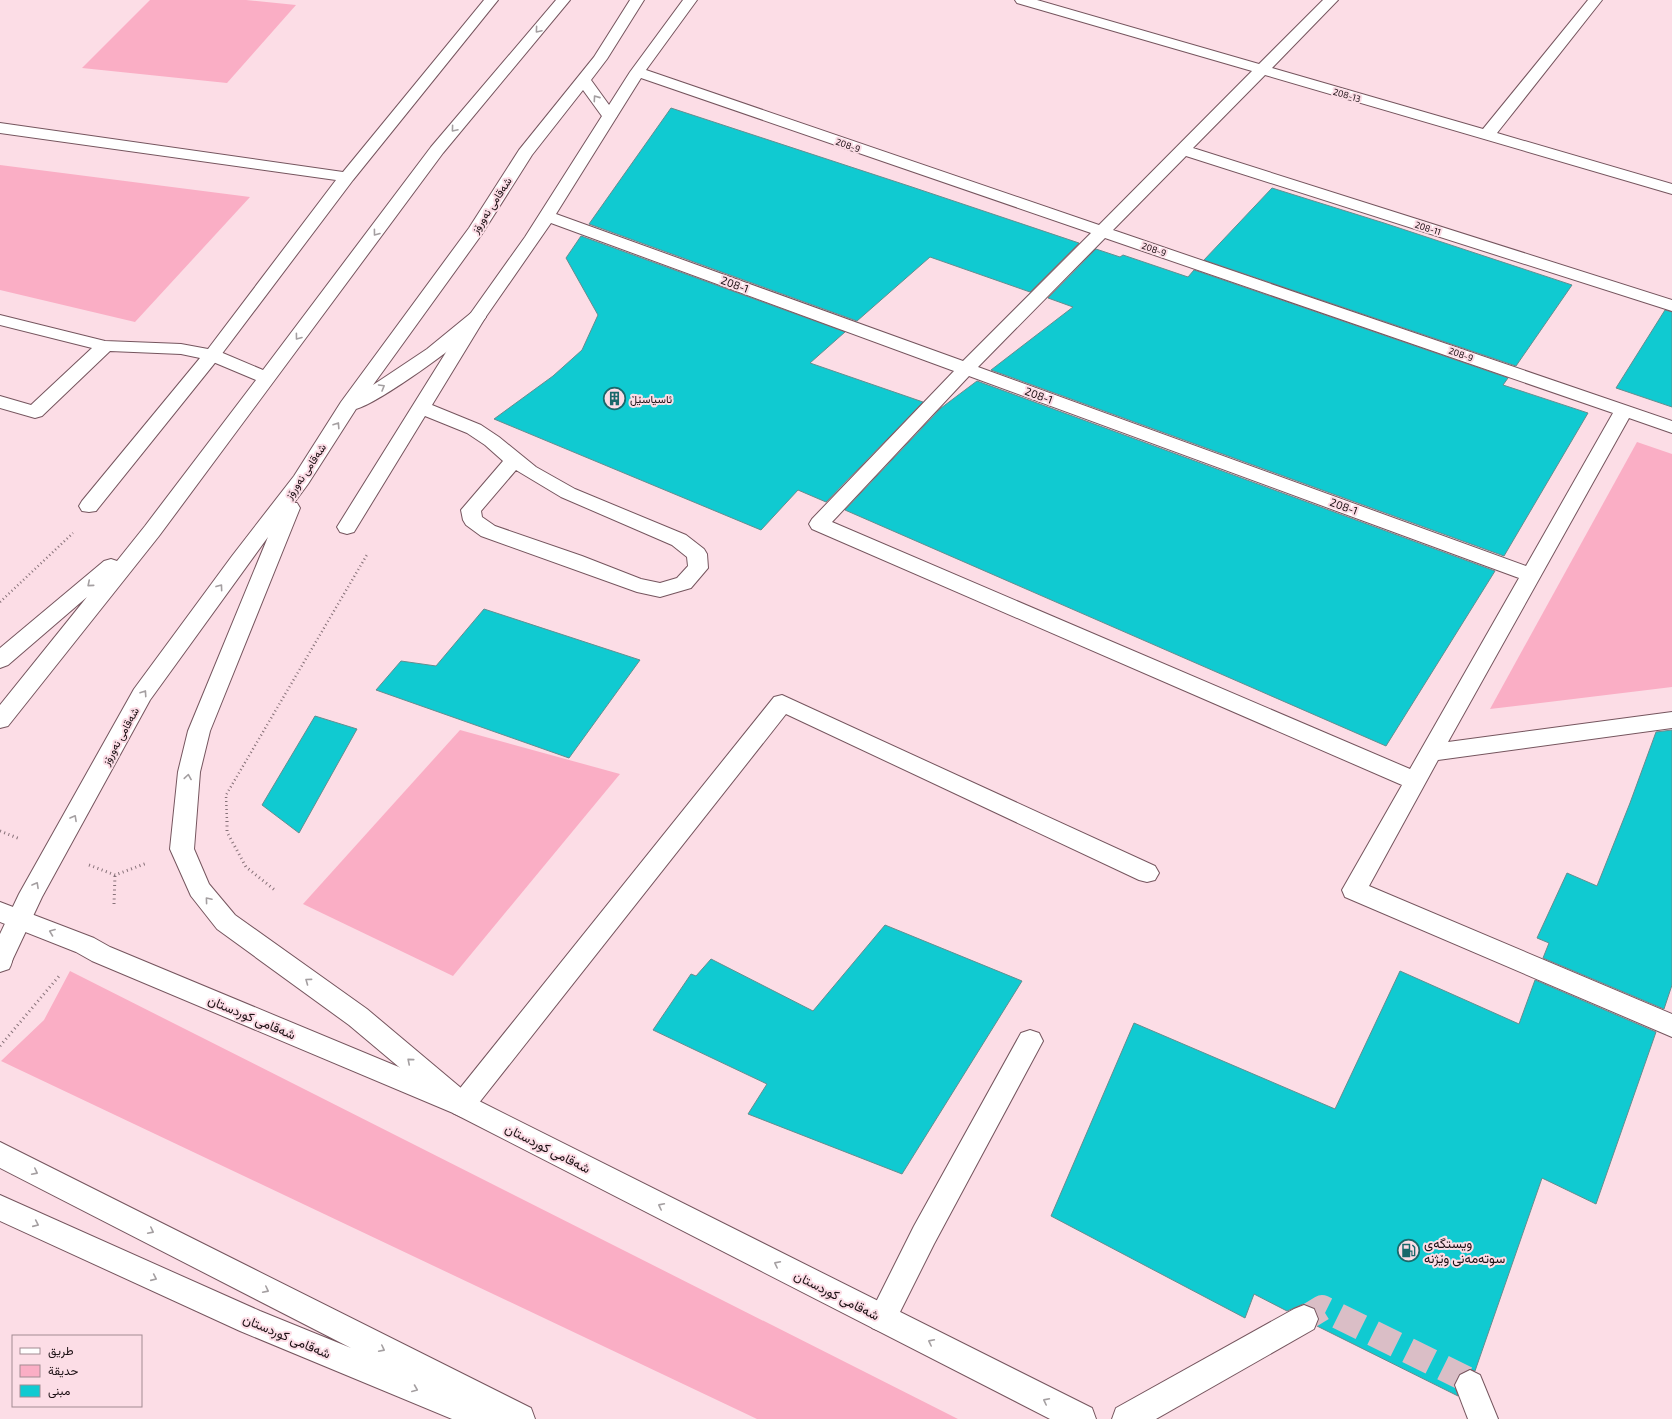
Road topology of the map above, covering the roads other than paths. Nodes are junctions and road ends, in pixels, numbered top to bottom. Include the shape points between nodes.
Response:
1 (491, 0) edge
2 (563, 0) edge
3 (637, 0) edge
4 (690, 0) edge
5 (1022, 0) edge
6 (1331, 0) edge
7 (1595, 0) edge
8 (1262, 70) junction
9 (636, 72) junction
10 (583, 79) junction
11 (609, 116) junction
12 (0, 128) edge
13 (1486, 135) junction
14 (1183, 150) junction
15 (347, 178) junction
16 (1672, 189) edge
17 (547, 216) junction
18 (1102, 232) junction
19 (1672, 306) edge
20 (477, 317) junction
21 (0, 320) edge
22 (106, 346) junction
23 (212, 355) junction
24 (966, 369) junction
25 (268, 378) junction
26 (0, 402) edge
27 (348, 406) junction
28 (421, 407) junction
29 (1624, 410) junction
30 (1672, 427) edge
31 (514, 460) junction
32 (301, 480) junction
33 (89, 506) dead end
34 (347, 527) dead end
35 (152, 531) junction
36 (1531, 575) junction
37 (0, 660) edge
38 (0, 720) edge
39 (1672, 720) edge
40 (1431, 753) junction
41 (1415, 781) junction
42 (1147, 873) dead end
43 (9, 916) edge
44 (0, 956) edge
45 (1672, 1026) edge
46 (1030, 1041) dead end
47 (462, 1105) junction
48 (0, 1154) edge
49 (0, 1208) edge
50 (882, 1318) junction
51 (1304, 1319) tunnel mouth
52 (1470, 1385) tunnel mouth
53 (488, 1419) edge
54 (520, 1419) edge
55 (1081, 1419) edge
56 (1127, 1419) edge
57 (1483, 1419) edge

1 - 15 main road
2 -> 25 main road via 437,150
3 - 10 main road, شەقامی نەورۆز via 600,59
4 - 9 main road
5 - 8 main road, 208-13
6 - 8 main road
7 - 13 main road
8 - 13 main road, 208-13
8 - 14 main road
9 - 11 main road
9 - 18 main road, 208-9
11 -> 10 main road
10 - 27 main road, شەقامی نەورۆز via 525,153 476,230
11 - 17 main road
12 - 15 main road
13 - 16 main road, 208-13
14 - 18 main road
14 - 19 main road, 208-11
15 - 23 main road
17 - 20 main road
17 - 24 main road, 208-1
18 - 24 main road
18 - 29 main road, 208-9
27 -> 20 main road via 420,363
20 - 28 main road
21 - 22 main road
22 - 23 main road via 164,348
22 - 26 main road via 35,412
23 - 25 main road
23 - 33 main road
24 - 36 main road, 208-1
24 - 41 main road via 819,524
25 - 35 main road
32 -> 27 main road, شەقامی نەورۆز
28 - 31 main road via 474,429
28 - 34 main road
29 - 30 main road, 208-9
29 - 36 main road
31 - 31 main road via 568,493 679,540 697,554 698,568 684,583 660,590 637,585 488,530 473,520 471,510
43 -> 32 main road, شەقامی نەورۆز via 31,894 142,695
47 -> 32 main road via 358,1017 226,922 198,889 182,849 189,772 199,731
35 -> 37 main road
35 - 38 main road
36 - 40 main road
39 - 40 main road
40 - 41 main road
41 - 45 main road via 1354,890
42 - 47 main road via 782,703
43 - 44 main road, شەقامی نەورۆز
47 -> 43 main road, شەقامی کوردستان via 101,954 85,945
46 - 50 main road via 924,1235
50 -> 47 main road, شەقامی کوردستان
48 -> 54 main road
49 -> 53 main road, شەقامی کوردستان via 250,1321
55 -> 50 main road, شەقامی کوردستان
51 - 56 main road
52 - 57 main road

